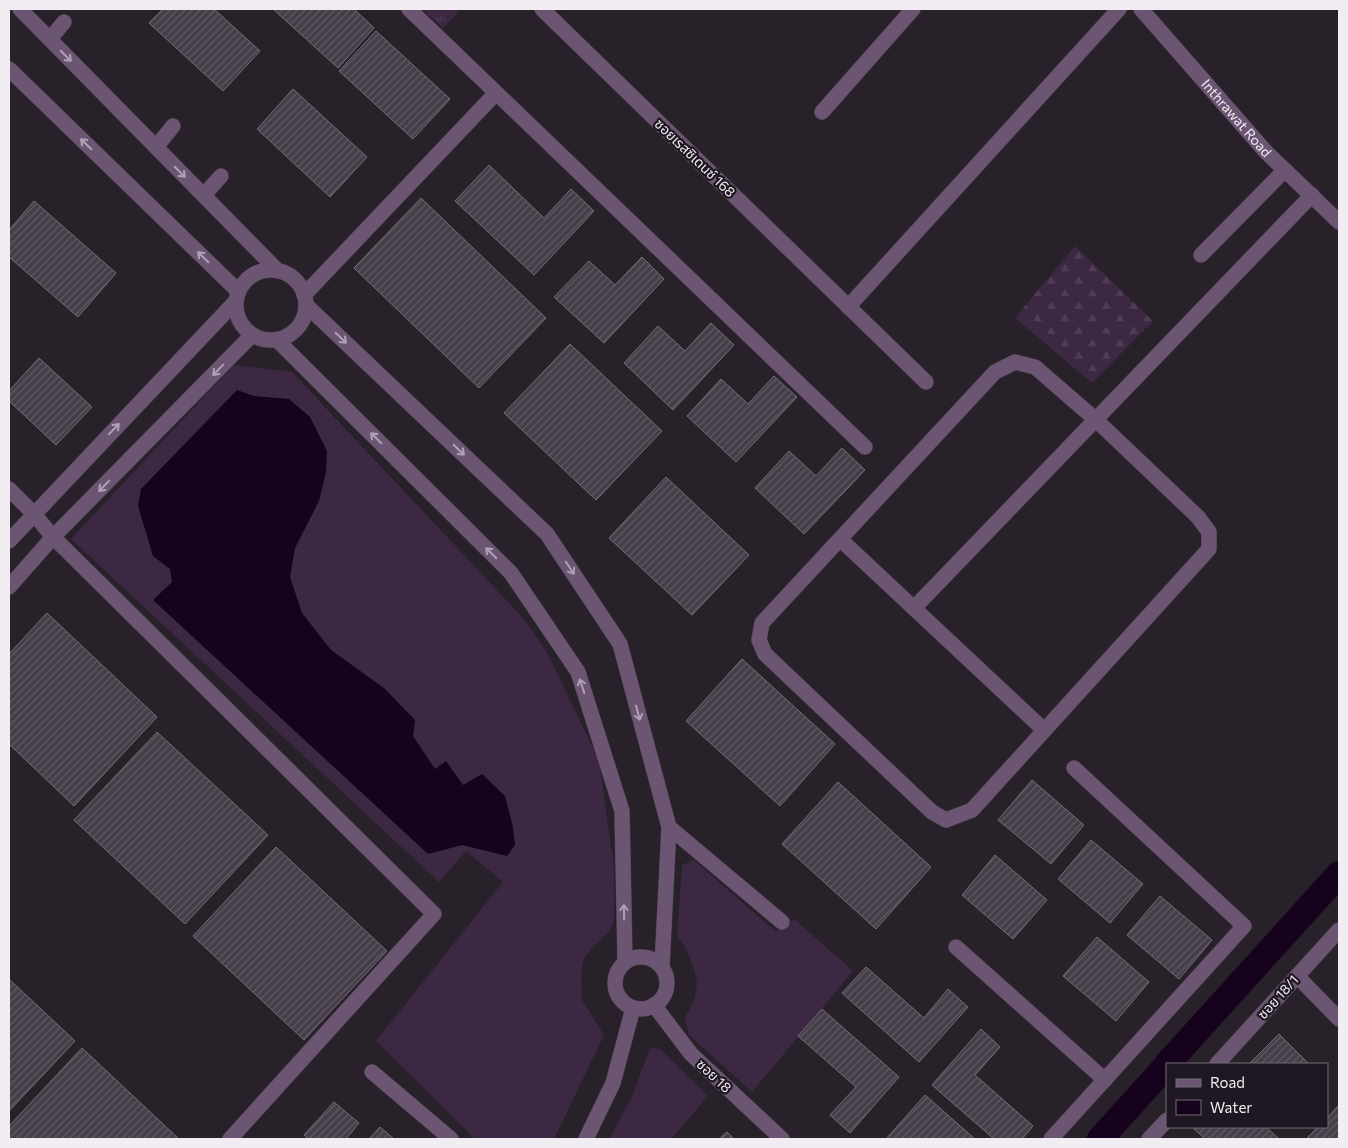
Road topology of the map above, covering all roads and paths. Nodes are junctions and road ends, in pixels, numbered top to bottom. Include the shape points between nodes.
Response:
1 (20, 9) edge
2 (409, 9) edge
3 (542, 9) edge
4 (913, 9) edge
5 (1119, 9) edge
6 (1141, 9) edge
7 (64, 22) dead end
8 (50, 39) junction
9 (9, 69) edge
10 (496, 93) junction
11 (822, 112) dead end
12 (173, 126) dead end
13 (156, 147) junction
14 (1284, 170) junction
15 (221, 176) dead end
16 (1312, 195) junction
17 (204, 196) junction
18 (1339, 222) edge
19 (1201, 256) dead end
20 (278, 271) junction
21 (237, 296) junction
22 (305, 300) junction
23 (848, 307) junction
24 (252, 335) junction
25 (277, 340) junction
26 (926, 382) dead end
27 (1095, 419) junction
28 (866, 447) dead end
29 (9, 489) edge
30 (34, 514) junction
31 (54, 537) junction
32 (840, 539) junction
33 (9, 541) edge
34 (9, 587) edge
35 (914, 608) junction
36 (1044, 730) junction
37 (1074, 768) dead end
38 (669, 827) junction
39 (782, 922) dead end
40 (1339, 930) edge
41 (956, 947) dead end
42 (625, 961) junction
43 (662, 966) junction
44 (1297, 976) junction
45 (654, 1006) junction
46 (633, 1008) junction
47 (1339, 1019) edge
48 (1218, 1063) edge
49 (372, 1072) dead end
50 (1104, 1080) junction
51 (1166, 1121) edge
52 (230, 1139) edge
53 (451, 1139) edge
54 (586, 1139) edge
55 (782, 1139) edge
56 (1051, 1139) edge
57 (1149, 1139) edge

1 - 8 street
2 - 10 street
3 - 23 street, ซอยเรสซิเดนซ์ 168
4 - 11 street
5 - 23 street
6 - 14 street, Inthrawat Road
7 - 8 street
8 -> 13 street
21 -> 9 street
10 - 22 street
10 - 28 street
12 - 13 street
13 -> 17 street
14 - 16 street, Inthrawat Road
14 - 19 street
15 - 17 street
16 - 18 street, Inthrawat Road
16 - 27 street
17 - 20 street
20 - 21 street via 254,274 245,281
20 - 22 street via 290,275
21 - 24 street via 239,320
30 -> 21 street
22 - 25 street via 301,324
22 -> 38 street via 547,534 620,644
23 - 26 street, ซอยเรสซิเดนซ์ 168
24 - 25 street
24 -> 31 street
42 -> 25 street via 622,811 578,672 511,573
27 - 32 street via 1035,367 1015,362 996,372
27 - 35 street
27 - 36 street via 1198,517 1209,532 1209,549
29 - 30 street
30 - 31 street
30 - 33 street
31 - 34 street
31 - 52 street via 434,914
32 - 35 street
32 - 36 street via 762,623 759,640 765,654 932,812 946,820 972,810
35 - 36 street
37 - 50 street via 1244,926
38 - 39 street
38 - 43 street
40 - 44 street, ซอย 18/1
41 - 50 street
42 - 43 street via 641,956
42 - 46 street via 616,974 615,991 625,1004
43 - 45 street via 666,974 666,992
44 - 47 street
44 - 48 street, ซอย 18/1
45 - 46 street
45 - 55 street, ซอย 18 via 691,1054
46 - 54 street via 613,1083
49 - 53 street
50 - 56 street
51 - 57 street

